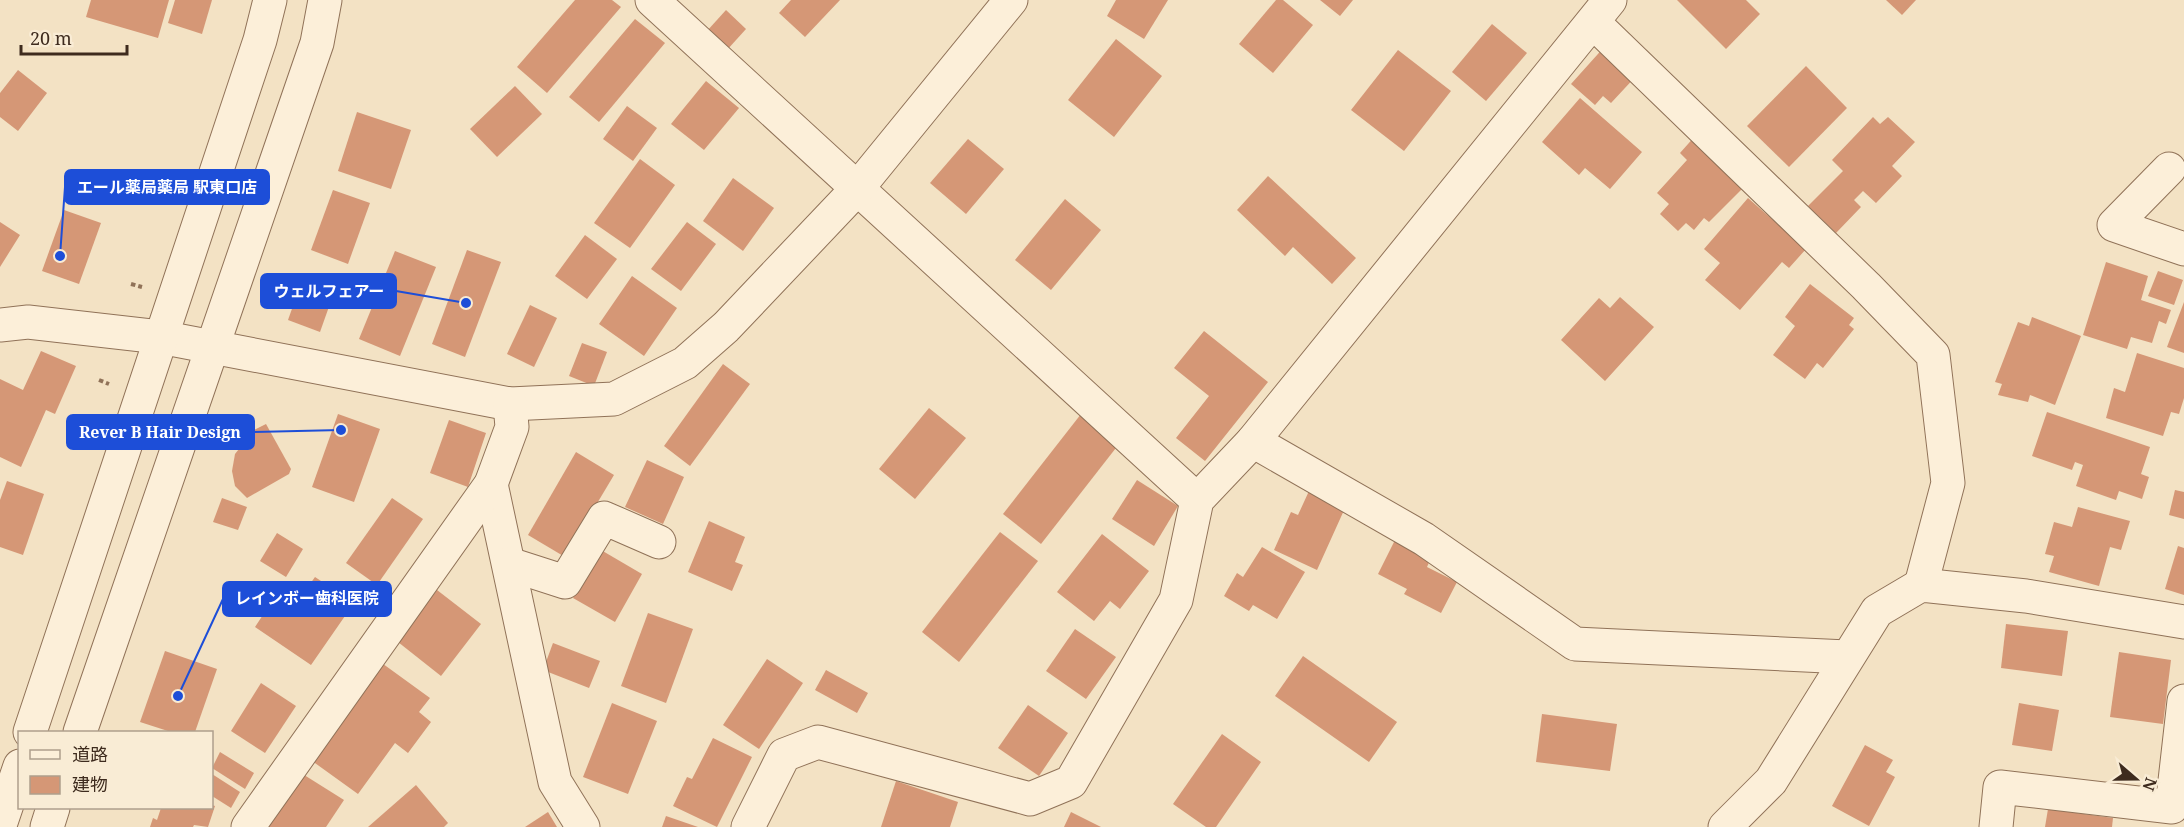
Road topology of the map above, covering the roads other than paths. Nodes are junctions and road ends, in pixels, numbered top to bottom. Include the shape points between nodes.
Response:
1 (270, 0) edge
2 (325, 0) edge
3 (652, 0) edge
4 (1011, 0) edge
5 (1602, 12) edge
6 (2169, 169) dead end
7 (856, 190) junction
8 (2184, 249) edge
9 (0, 325) edge
10 (160, 337) junction
11 (213, 350) junction
12 (510, 404) junction
13 (1253, 441) junction
14 (491, 484) junction
15 (1197, 500) junction
16 (659, 542) dead end
17 (509, 564) junction
18 (1921, 585) junction
19 (2184, 622) edge
20 (1846, 657) junction
21 (2184, 701) edge
22 (30, 731) edge
23 (80, 731) edge
24 (18, 771) edge
25 (53, 809) edge
26 (0, 825) edge
27 (47, 827) edge
28 (248, 827) edge
29 (583, 827) edge
30 (748, 827) edge
31 (1725, 827) edge
32 (1996, 827) edge

1 - 10 street
2 - 11 street via 317,43
3 - 7 street
4 - 7 street
5 - 13 street
5 - 18 street via 1933,355 1948,483
6 - 8 street via 2114,225
7 - 12 street via 726,327 685,363 614,399
7 - 15 street
9 - 10 street via 28,322
10 - 11 street
10 - 22 street
11 - 12 street
11 - 23 street
12 - 14 street via 512,427
13 - 15 street
13 - 20 street via 1424,539 1575,644
14 - 17 street
14 - 28 street
15 - 30 street via 1176,600 1071,782 1030,799 819,742 783,755
16 - 17 street via 604,518 565,582
17 - 29 street via 555,782
18 - 19 street via 2026,596
18 - 20 street via 1877,611
20 - 31 street via 1770,781
21 - 32 street via 2172,807 2000,787
24 - 26 street
25 - 27 street

